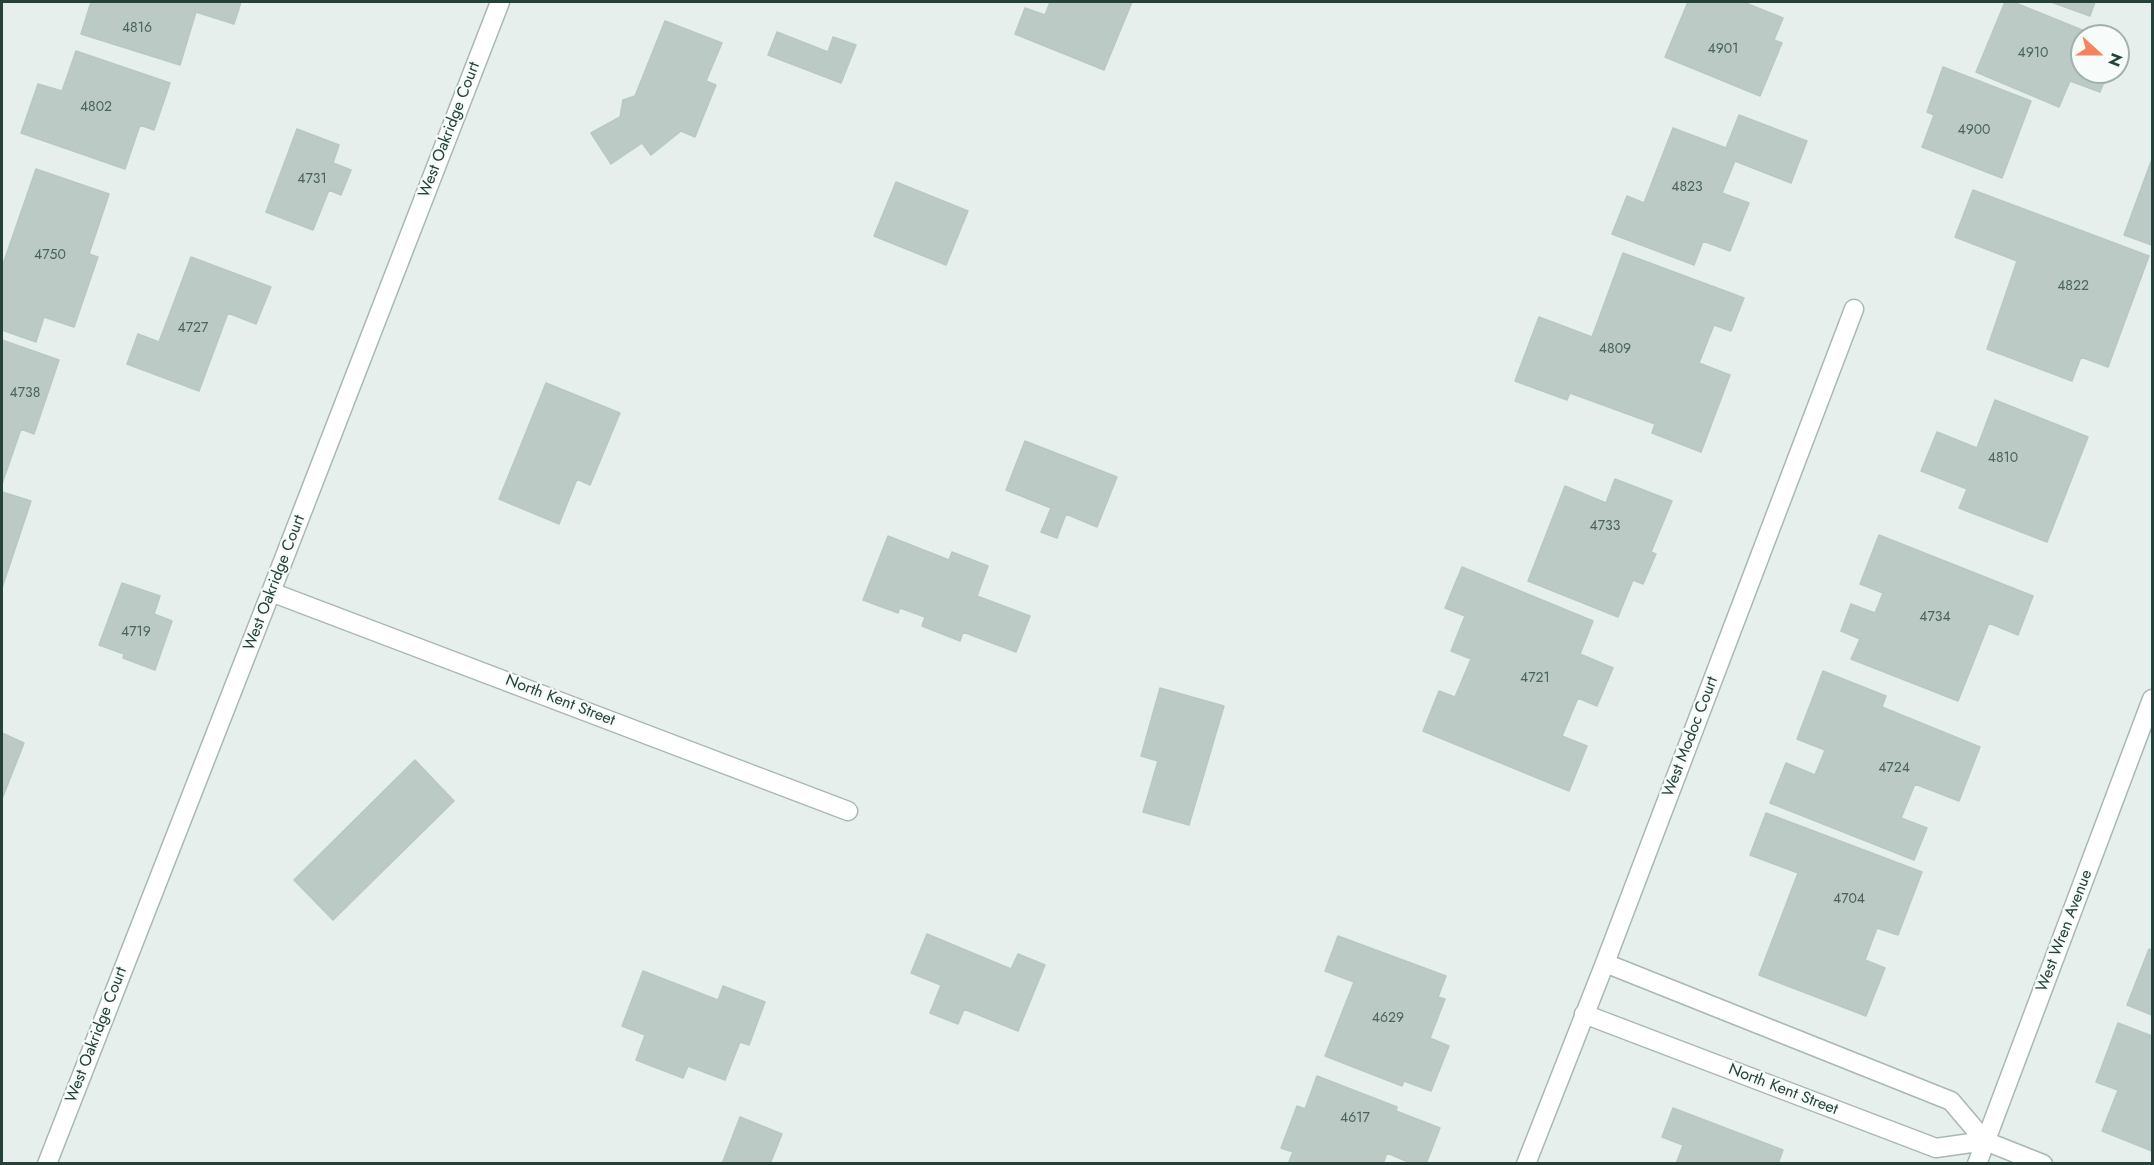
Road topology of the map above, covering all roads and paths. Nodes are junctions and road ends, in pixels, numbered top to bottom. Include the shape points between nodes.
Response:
1 (500, 2) edge
2 (1854, 309) dead end
3 (271, 592) junction
4 (2152, 699) edge
5 (848, 811) dead end
6 (1605, 963) junction
7 (1584, 1014) junction
8 (1985, 1141) junction
9 (47, 1164) edge
10 (1526, 1164) edge
11 (1977, 1164) edge
12 (2043, 1164) edge

1 - 3 street, West Oakridge Court
2 - 6 street, West Modoc Court
3 - 5 street, North Kent Street
3 - 9 street, West Oakridge Court
4 - 8 street, West Wren Avenue
6 - 7 street, West Modoc Court
6 - 8 street, North Kent Street via 1951,1101
7 - 8 street, North Kent Street via 1936,1148
7 - 10 street, West Modoc Court
8 - 11 street, West Wren Avenue
8 - 12 street, North Kent Street

